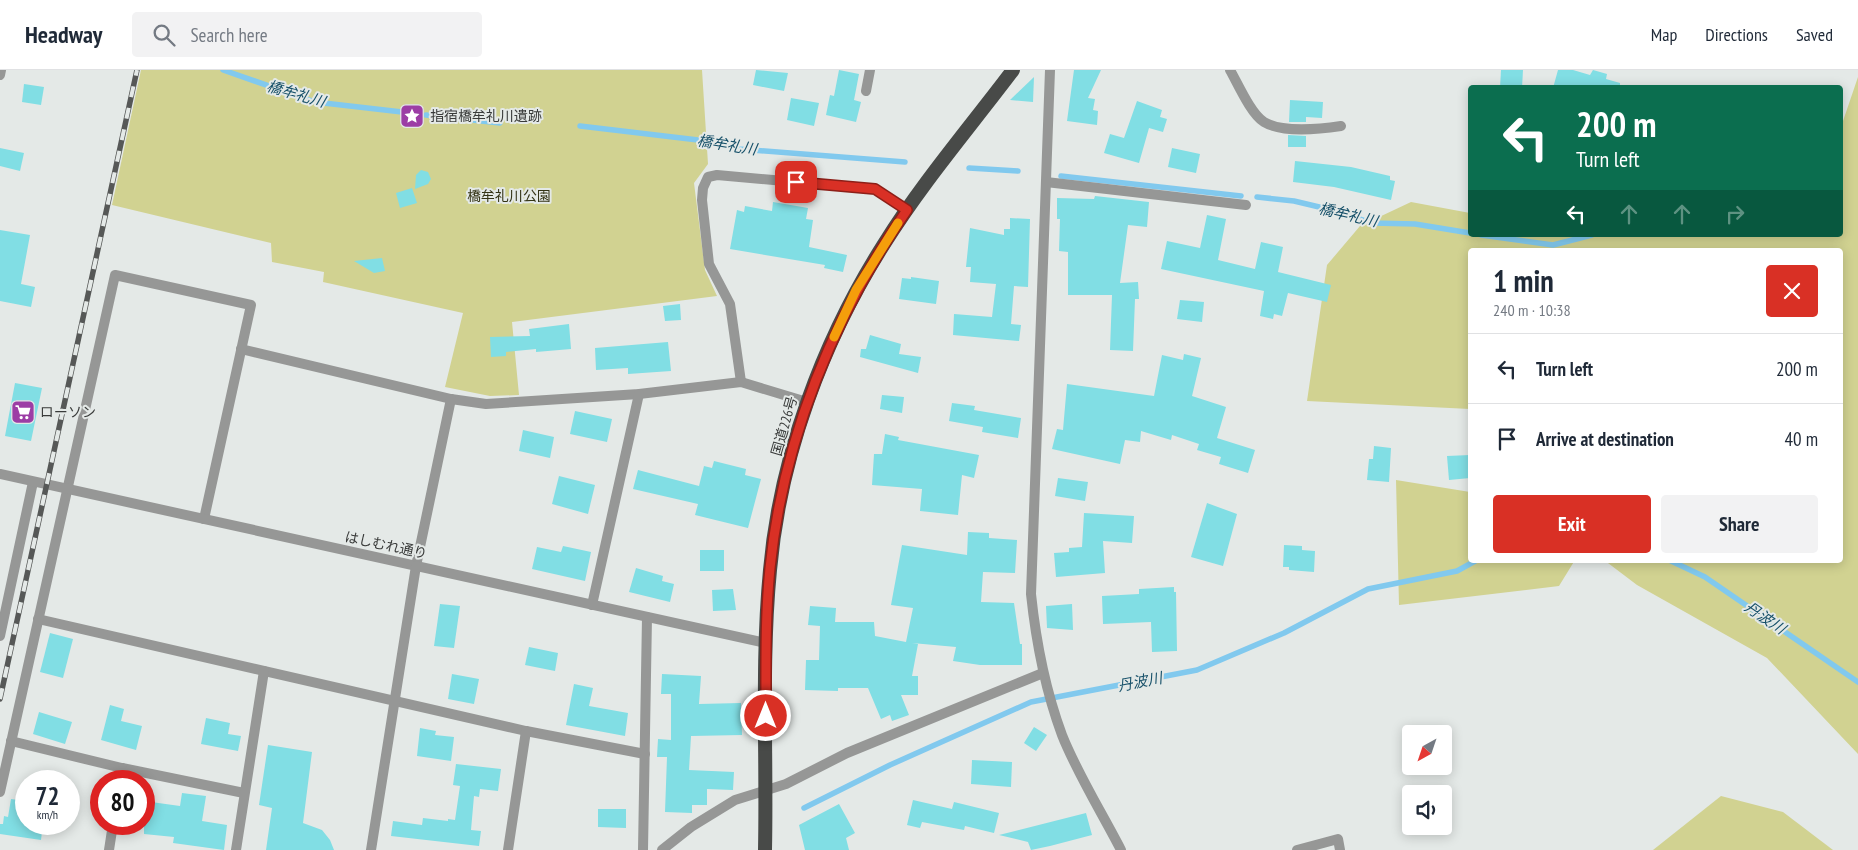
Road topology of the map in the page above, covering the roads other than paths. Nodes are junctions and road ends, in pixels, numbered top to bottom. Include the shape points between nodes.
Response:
1 (1, 70) edge
2 (870, 70) edge
3 (1013, 70) edge
4 (1050, 70) edge
5 (1230, 70) edge
6 (0, 75) edge
7 (866, 90) dead end
8 (1341, 126) dead end
9 (1046, 182) junction
10 (1246, 205) dead end
11 (907, 210) junction
12 (241, 349) junction
13 (741, 382) junction
14 (639, 394) junction
15 (452, 398) junction
16 (807, 402) junction
17 (0, 474) edge
18 (33, 482) junction
19 (67, 489) junction
20 (204, 520) junction
21 (416, 566) junction
22 (592, 605) junction
23 (647, 617) junction
24 (38, 619) junction
25 (0, 636) edge
26 (766, 643) junction
27 (264, 671) junction
28 (1044, 677) junction
29 (394, 700) junction
30 (526, 731) junction
31 (11, 741) junction
32 (645, 754) junction
33 (122, 768) joint
34 (767, 790) junction
35 (0, 792) edge
36 (244, 793) junction
37 (111, 835) edge
38 (109, 850) edge
39 (236, 850) edge
40 (371, 850) edge
41 (508, 850) edge
42 (644, 850) edge
43 (662, 850) edge
44 (765, 850) edge
45 (1121, 850) edge
46 (1297, 850) edge
47 (1340, 850) edge

1 - 6 street
2 - 7 street
3 - 11 highway, 国道226号
4 - 9 street
5 - 8 street via 1264,122 1283,127 1320,129
9 - 10 street
9 - 28 street via 1031,558 1033,610
11 - 13 street via 875,189 717,175 708,177 702,200 709,264 730,304
11 - 16 highway, 国道226号 via 856,290
12 - 15 street
12 - 19 street via 251,305 115,275
12 - 20 street
13 - 14 street
13 - 16 street
14 - 15 street via 486,404
14 - 22 street
15 - 21 street
16 - 26 highway, 国道226号 via 777,520 770,568
17 - 18 street, はしむれ通り
18 - 19 street, はしむれ通り
18 - 25 street
19 - 20 street, はしむれ通り
19 - 24 street
20 - 21 street, はしむれ通り
21 - 22 street, はしむれ通り
21 - 29 street
22 - 23 street, はしむれ通り
23 - 26 street, はしむれ通り
23 - 32 street
24 - 27 street
24 - 31 street
26 - 34 highway, 国道226号
27 - 29 street
27 - 36 street
28 - 34 street via 847,753 786,784
28 - 45 street via 1062,735
29 - 30 street
29 - 40 street
30 - 32 street
30 - 41 street
31 - 33 street
31 - 35 street
32 - 42 street
33 - 36 street
34 - 43 street via 735,800 691,827
34 - 44 highway, 国道226号
36 - 39 street
37 - 38 street
46 - 47 street via 1338,839

